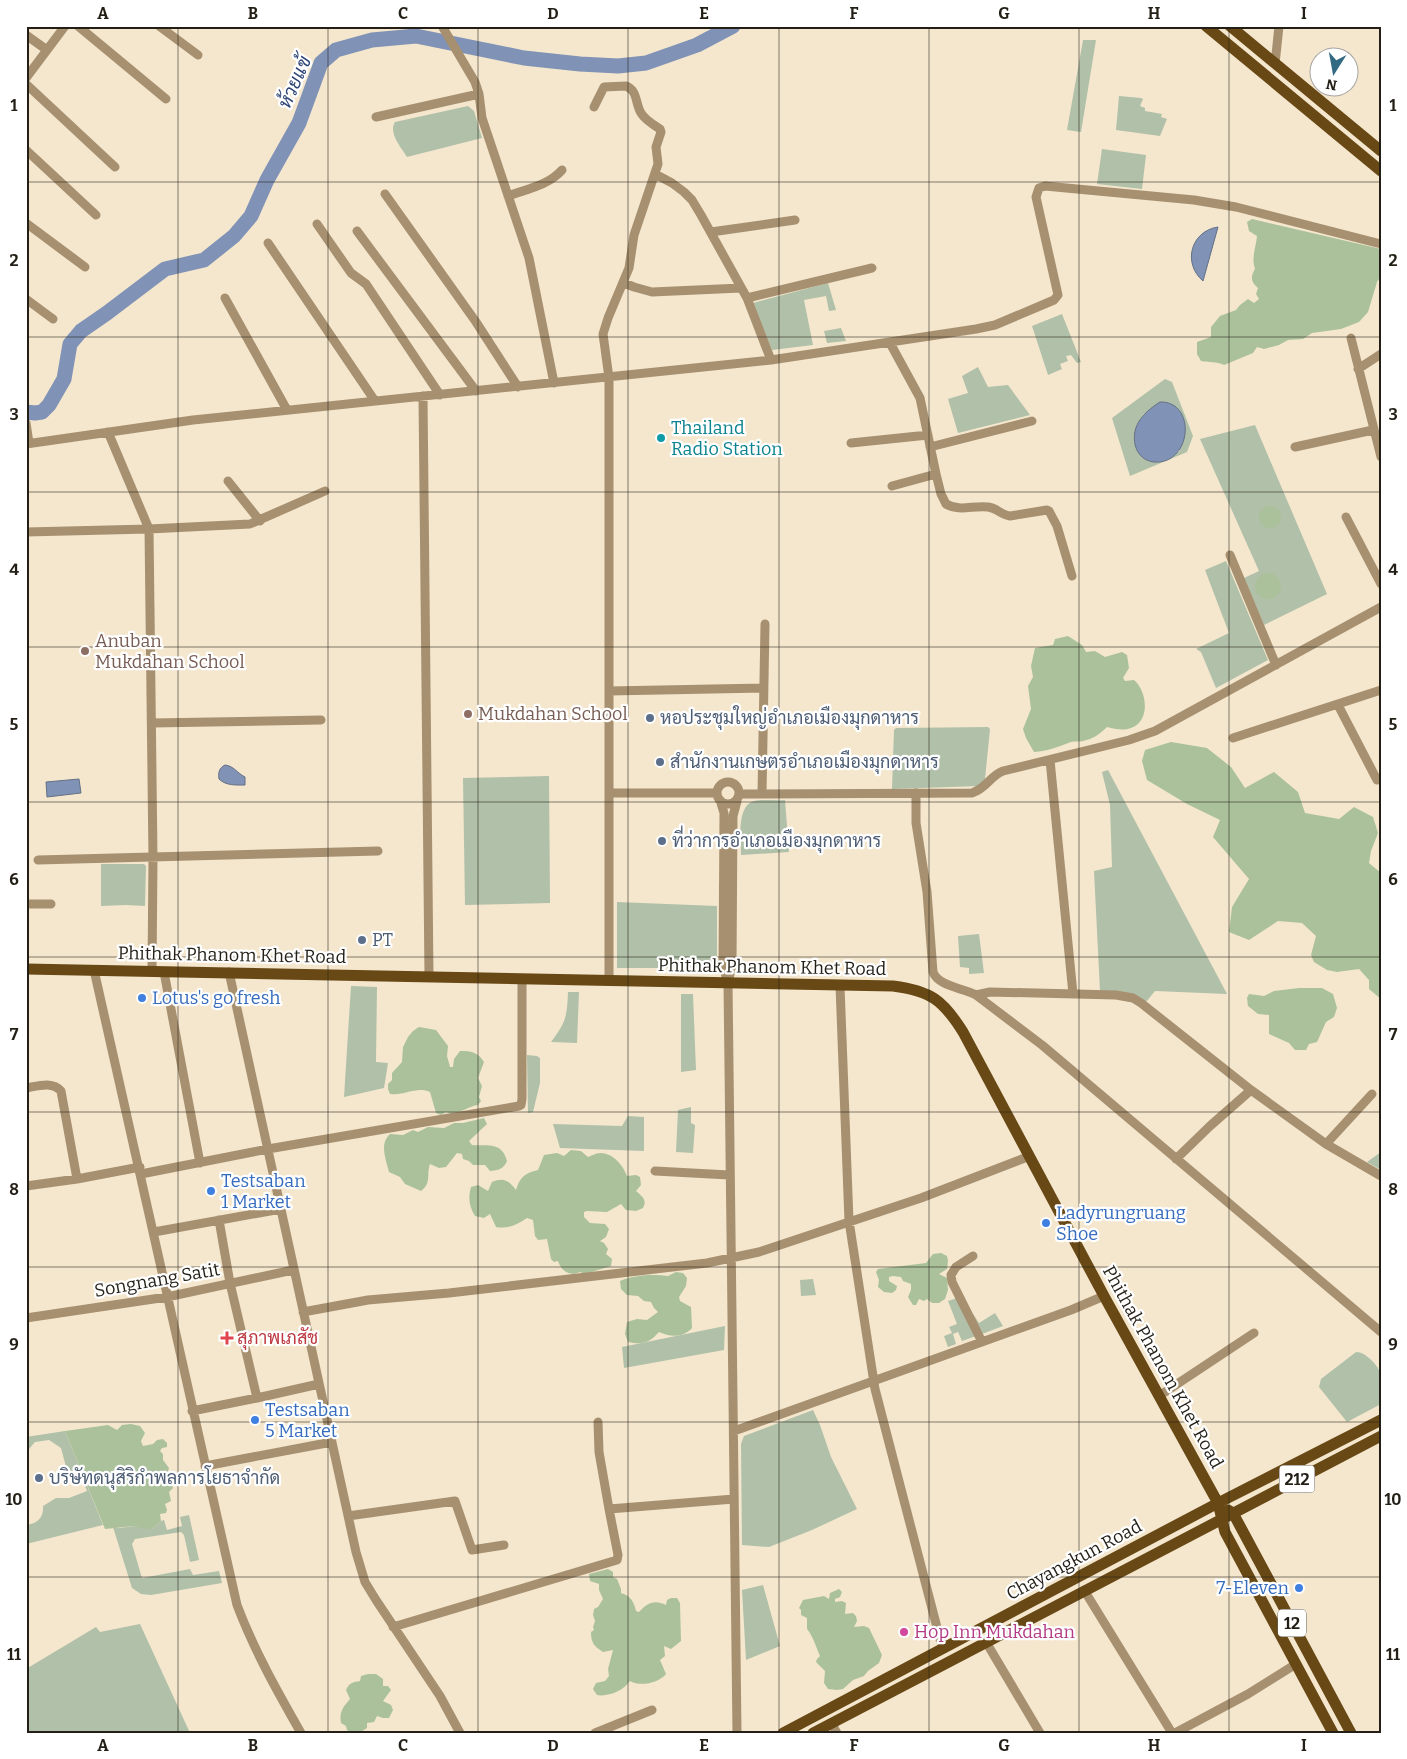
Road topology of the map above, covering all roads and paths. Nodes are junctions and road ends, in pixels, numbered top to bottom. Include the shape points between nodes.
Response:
1 (65, 26) edge
2 (78, 26) edge
3 (159, 26) edge
4 (442, 26) edge
5 (1206, 26) edge
6 (1230, 26) edge
7 (1279, 26) edge
8 (26, 35) edge
9 (47, 50) junction
10 (198, 55) dead end
11 (1276, 64) junction
12 (26, 78) edge
13 (1299, 83) junction
14 (26, 84) edge
15 (479, 94) junction
16 (1289, 95) junction
17 (166, 99) dead end
18 (594, 108) dead end
19 (376, 117) dead end
20 (26, 150) edge
21 (1381, 151) edge
22 (115, 166) dead end
23 (562, 170) dead end
24 (1381, 171) edge
25 (655, 174) junction
26 (385, 194) dead end
27 (508, 196) junction
28 (96, 215) dead end
29 (795, 220) dead end
30 (26, 223) edge
31 (318, 224) dead end
32 (357, 231) dead end
33 (710, 232) junction
34 (268, 243) dead end
35 (1381, 244) edge
36 (85, 267) dead end
37 (872, 268) dead end
38 (624, 283) junction
39 (741, 288) junction
40 (225, 298) dead end
41 (747, 298) junction
42 (26, 299) edge
43 (53, 319) dead end
44 (1351, 338) dead end
45 (890, 342) junction
46 (1381, 354) edge
47 (771, 360) junction
48 (1358, 369) junction
49 (609, 378) junction
50 (554, 383) junction
51 (518, 387) junction
52 (476, 391) junction
53 (440, 395) junction
54 (423, 396) junction
55 (375, 401) junction
56 (287, 410) junction
57 (1032, 421) dead end
58 (27, 428) edge
59 (1373, 430) junction
60 (108, 432) junction
61 (928, 435) junction
62 (28, 443) edge
63 (851, 443) dead end
64 (930, 447) junction
65 (1295, 447) dead end
66 (1381, 457) edge
67 (936, 474) junction
68 (228, 481) dead end
69 (892, 486) dead end
70 (325, 491) dead end
71 (1346, 517) dead end
72 (260, 521) junction
73 (149, 529) junction
74 (26, 532) edge
75 (1230, 555) dead end
76 (1072, 576) dead end
77 (1381, 584) edge
78 (1381, 607) edge
79 (765, 624) dead end
80 (1276, 664) junction
81 (764, 688) junction
82 (1381, 690) edge
83 (609, 691) junction
84 (1338, 705) junction
85 (321, 720) dead end
86 (152, 723) junction
87 (1233, 738) dead end
88 (1050, 760) junction
89 (1377, 780) dead end
90 (609, 792) junction
91 (916, 793) junction
92 (762, 794) junction
93 (718, 797) junction
94 (738, 797) junction
95 (378, 851) dead end
96 (153, 858) junction
97 (38, 860) dead end
98 (26, 904) edge
99 (51, 904) dead end
100 (26, 969) edge
101 (94, 970) junction
102 (152, 972) junction
103 (164, 972) junction
104 (229, 972) junction
105 (429, 976) junction
106 (522, 978) junction
107 (609, 981) junction
108 (728, 983) junction
109 (840, 986) junction
110 (1073, 994) junction
111 (976, 995) junction
112 (26, 1088) edge
113 (1252, 1090) junction
114 (1372, 1094) dead end
115 (1326, 1144) junction
116 (268, 1149) junction
117 (1030, 1156) junction
118 (1176, 1159) junction
119 (200, 1163) junction
120 (141, 1171) junction
121 (655, 1171) dead end
122 (729, 1175) junction
123 (1381, 1176) edge
124 (77, 1179) junction
125 (26, 1186) edge
126 (281, 1209) junction
127 (219, 1220) junction
128 (849, 1221) junction
129 (154, 1232) junction
130 (973, 1256) dead end
131 (731, 1259) junction
132 (293, 1270) junction
133 (230, 1283) junction
134 (167, 1296) junction
135 (1104, 1296) junction
136 (303, 1312) junction
137 (26, 1318) edge
138 (1381, 1332) edge
139 (1254, 1333) dead end
140 (982, 1342) junction
141 (874, 1380) junction
142 (319, 1384) junction
143 (1159, 1396) junction
144 (257, 1398) junction
145 (192, 1411) junction
146 (1381, 1420) edge
147 (598, 1422) dead end
148 (734, 1431) junction
149 (1381, 1436) edge
150 (332, 1442) junction
151 (205, 1466) junction
152 (734, 1499) junction
153 (1218, 1503) junction
154 (609, 1509) junction
155 (1233, 1513) junction
156 (348, 1516) junction
157 (1221, 1519) junction
158 (504, 1545) dead end
159 (1084, 1590) junction
160 (393, 1627) junction
161 (986, 1642) junction
162 (944, 1648) junction
163 (1296, 1664) junction
164 (652, 1710) dead end
165 (834, 1728) edge
166 (301, 1733) edge
167 (460, 1733) edge
168 (595, 1733) edge
169 (737, 1733) edge
170 (783, 1733) edge
171 (813, 1733) edge
172 (1040, 1733) edge
173 (1173, 1733) edge
174 (1333, 1733) edge
175 (1351, 1733) edge

1 - 9 street
2 - 17 street
3 - 10 street
4 - 15 street
5 - 16 main road
6 - 11 main road
7 - 11 street
8 - 9 street
9 - 12 street
11 - 13 main road
13 - 16 main road
13 - 21 main road
14 - 22 street
15 - 19 street
15 - 27 street via 482,118
16 - 24 main road
18 - 25 street via 604,87 626,86 632,89 644,117 661,130 656,147 658,164
20 - 28 street
23 - 27 street via 549,182
25 - 33 street via 692,200
25 - 38 street via 634,235
26 - 51 street
27 - 50 street via 529,258
29 - 33 street
30 - 36 street
31 - 53 street via 351,273 366,284
32 - 52 street
33 - 39 street
34 - 55 street
35 - 45 street via 1194,200 1044,186 1039,188 1036,197 1058,293 1056,299 995,324
37 - 41 street
38 - 39 street via 652,292
38 - 49 street via 603,334
39 - 41 street
40 - 56 street
41 - 47 street
42 - 43 street
44 - 48 street
45 - 47 street
45 - 61 street via 920,398
46 - 48 street
47 - 49 street
48 - 59 street
49 - 50 street
49 - 83 street
50 - 51 street
51 - 52 street
52 - 53 street
53 - 54 street
54 - 55 street
54 - 105 street
55 - 56 street
56 - 60 street
57 - 64 street
58 - 62 street
59 - 65 street
59 - 66 street
60 - 62 street
60 - 73 street
61 - 63 street
61 - 64 street
64 - 67 street
67 - 69 street
67 - 76 street via 943,499 952,507 990,507 1010,516 1049,511 1058,526
68 - 72 street
70 - 72 street
71 - 77 street
72 - 73 street
73 - 74 street
73 - 86 street
75 - 80 street
78 - 80 street
79 - 81 street
80 - 88 street via 1155,732
81 - 83 street
81 - 92 street
82 - 84 street
83 - 90 street
84 - 87 street
84 - 89 street
85 - 86 street
86 - 96 street
88 - 91 street via 1003,771 972,793
88 - 110 street
90 - 93 street
90 - 107 street
91 - 92 street
91 - 111 street via 916,823 927,892 934,975 941,982
92 - 94 street
93 - 94 street via 726,804 734,803
93 - 94 street via 722,784 729,782 735,784
93 - 108 street via 724,813 723,966
94 - 108 street via 733,816 732,965
95 - 96 street
96 - 97 street
96 - 102 street
98 - 99 street
100 - 101 main road, Phithak Phanom Khet Road
101 - 102 main road, Phithak Phanom Khet Road
101 - 120 street
102 - 103 main road, Phithak Phanom Khet Road
103 - 104 main road, Phithak Phanom Khet Road
103 - 119 street
104 - 105 main road, Phithak Phanom Khet Road
104 - 116 street
105 - 106 main road, Phithak Phanom Khet Road
106 - 107 main road, Phithak Phanom Khet Road
106 - 116 street via 521,1105
107 - 108 main road, Phithak Phanom Khet Road
108 - 109 main road, Phithak Phanom Khet Road
108 - 122 street
109 - 117 main road, Phithak Phanom Khet Road via 910,988 945,1006 964,1032
109 - 128 street
110 - 111 street via 990,992
110 - 113 street via 1116,994 1133,998
111 - 118 street via 1042,1045
112 - 124 street via 47,1084 61,1091
113 - 115 street
113 - 118 street
114 - 115 street
115 - 123 street
116 - 119 street
116 - 126 street
117 - 128 street
117 - 135 main road, Phithak Phanom Khet Road
118 - 138 street
119 - 120 street
120 - 124 street
120 - 129 street
121 - 122 street
122 - 131 street
124 - 125 street
126 - 127 street
126 - 132 street
127 - 129 street
127 - 133 street
128 - 131 street
128 - 141 street
129 - 134 street
130 - 140 street via 956,1267 951,1275
131 - 136 street via 368,1300
131 - 148 street
132 - 133 street, Songnang Satit
132 - 136 street
133 - 134 street, Songnang Satit
133 - 144 street
134 - 137 street, Songnang Satit
134 - 145 street
135 - 140 street
135 - 143 main road, Phithak Phanom Khet Road
136 - 142 street
139 - 143 street
140 - 141 street
141 - 148 street
141 - 162 street
142 - 144 street
142 - 150 street
143 - 153 main road, Phithak Phanom Khet Road
144 - 145 street
145 - 151 street
146 - 153 main road, Chayangkun Road / 212
147 - 154 street via 599,1452
148 - 152 street
149 - 155 main road, Chayangkun Road / 212
150 - 151 street
150 - 156 street
151 - 166 street via 238,1605 272,1684
152 - 154 street
152 - 169 street
153 - 155 main road
153 - 157 main road
153 - 162 main road, Chayangkun Road / 212
154 - 160 street via 617,1560
155 - 157 main road, Chayangkun Road / 212
155 - 175 main road, 12
156 - 158 street via 454,1501 472,1550
156 - 160 street via 365,1582
157 - 159 main road, Chayangkun Road / 212
157 - 163 main road, 12
159 - 161 main road, Chayangkun Road / 212
159 - 173 street
160 - 167 street via 440,1696
161 - 165 main road, Chayangkun Road / 212
161 - 172 street
162 - 170 main road, Chayangkun Road / 212
163 - 173 street via 1248,1694
163 - 174 main road, 12
164 - 168 street
165 - 171 main road, Chayangkun Road / 212

